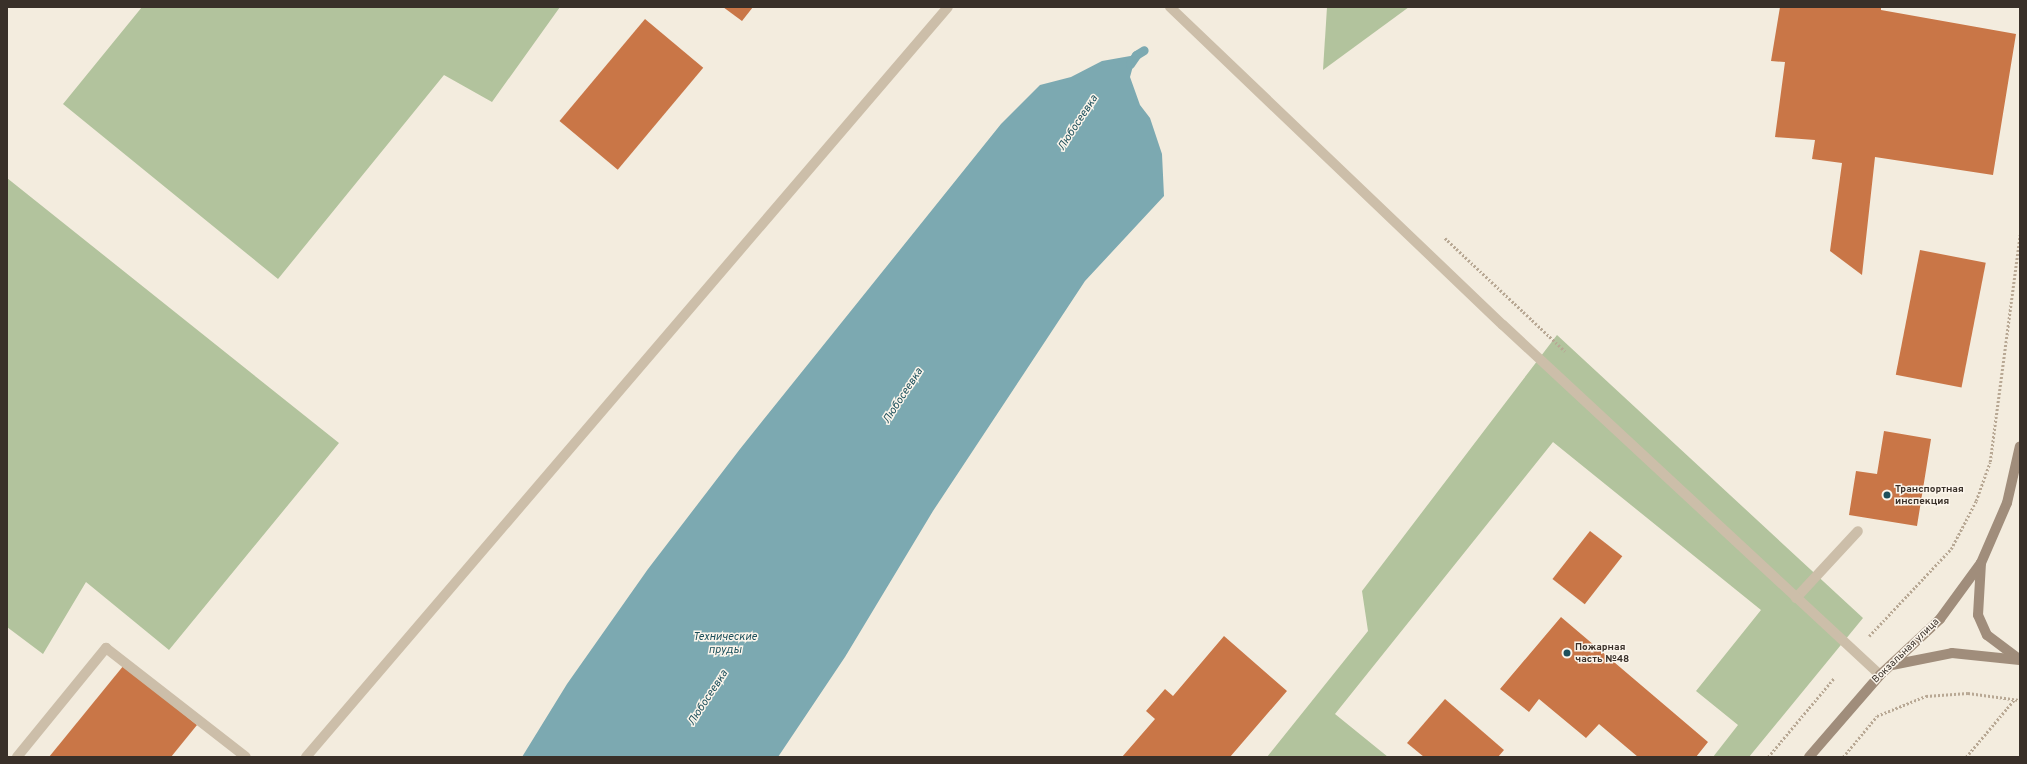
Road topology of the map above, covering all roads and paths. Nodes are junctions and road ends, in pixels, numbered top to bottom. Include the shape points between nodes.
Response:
1 (948, 7) edge
2 (1170, 7) edge
3 (1440, 234) dead end
4 (2020, 235) edge
5 (1567, 354) dead end
6 (2020, 446) edge
7 (1858, 531) dead end
8 (1981, 563) junction
9 (1796, 598) junction
10 (1862, 632) dead end
11 (2019, 660) edge
12 (1890, 665) junction
13 (1880, 675) junction
14 (1834, 678) dead end
15 (2014, 700) junction
16 (2020, 700) edge
17 (17, 757) edge
18 (246, 757) edge
19 (306, 757) edge
20 (1768, 757) edge
21 (1809, 757) edge
22 (1843, 757) edge
23 (1966, 757) edge

1 - 19 street
2 - 9 street via 1503,325
3 - 5 path
4 - 10 path via 1990,462 1976,501 1951,548 1868,638
6 - 8 street, Вокзальная улица via 2007,503
7 - 9 street
8 - 11 street via 1978,615 1987,635
8 - 12 street, Вокзальная улица via 1940,619
9 - 13 street
11 - 12 street via 1952,653
12 - 13 street, Вокзальная улица
13 - 21 street, Вокзальная улица
14 - 20 path
15 - 16 path
15 - 22 path via 1968,693 1926,696 1877,716
15 - 23 path
17 - 18 street via 106,648

